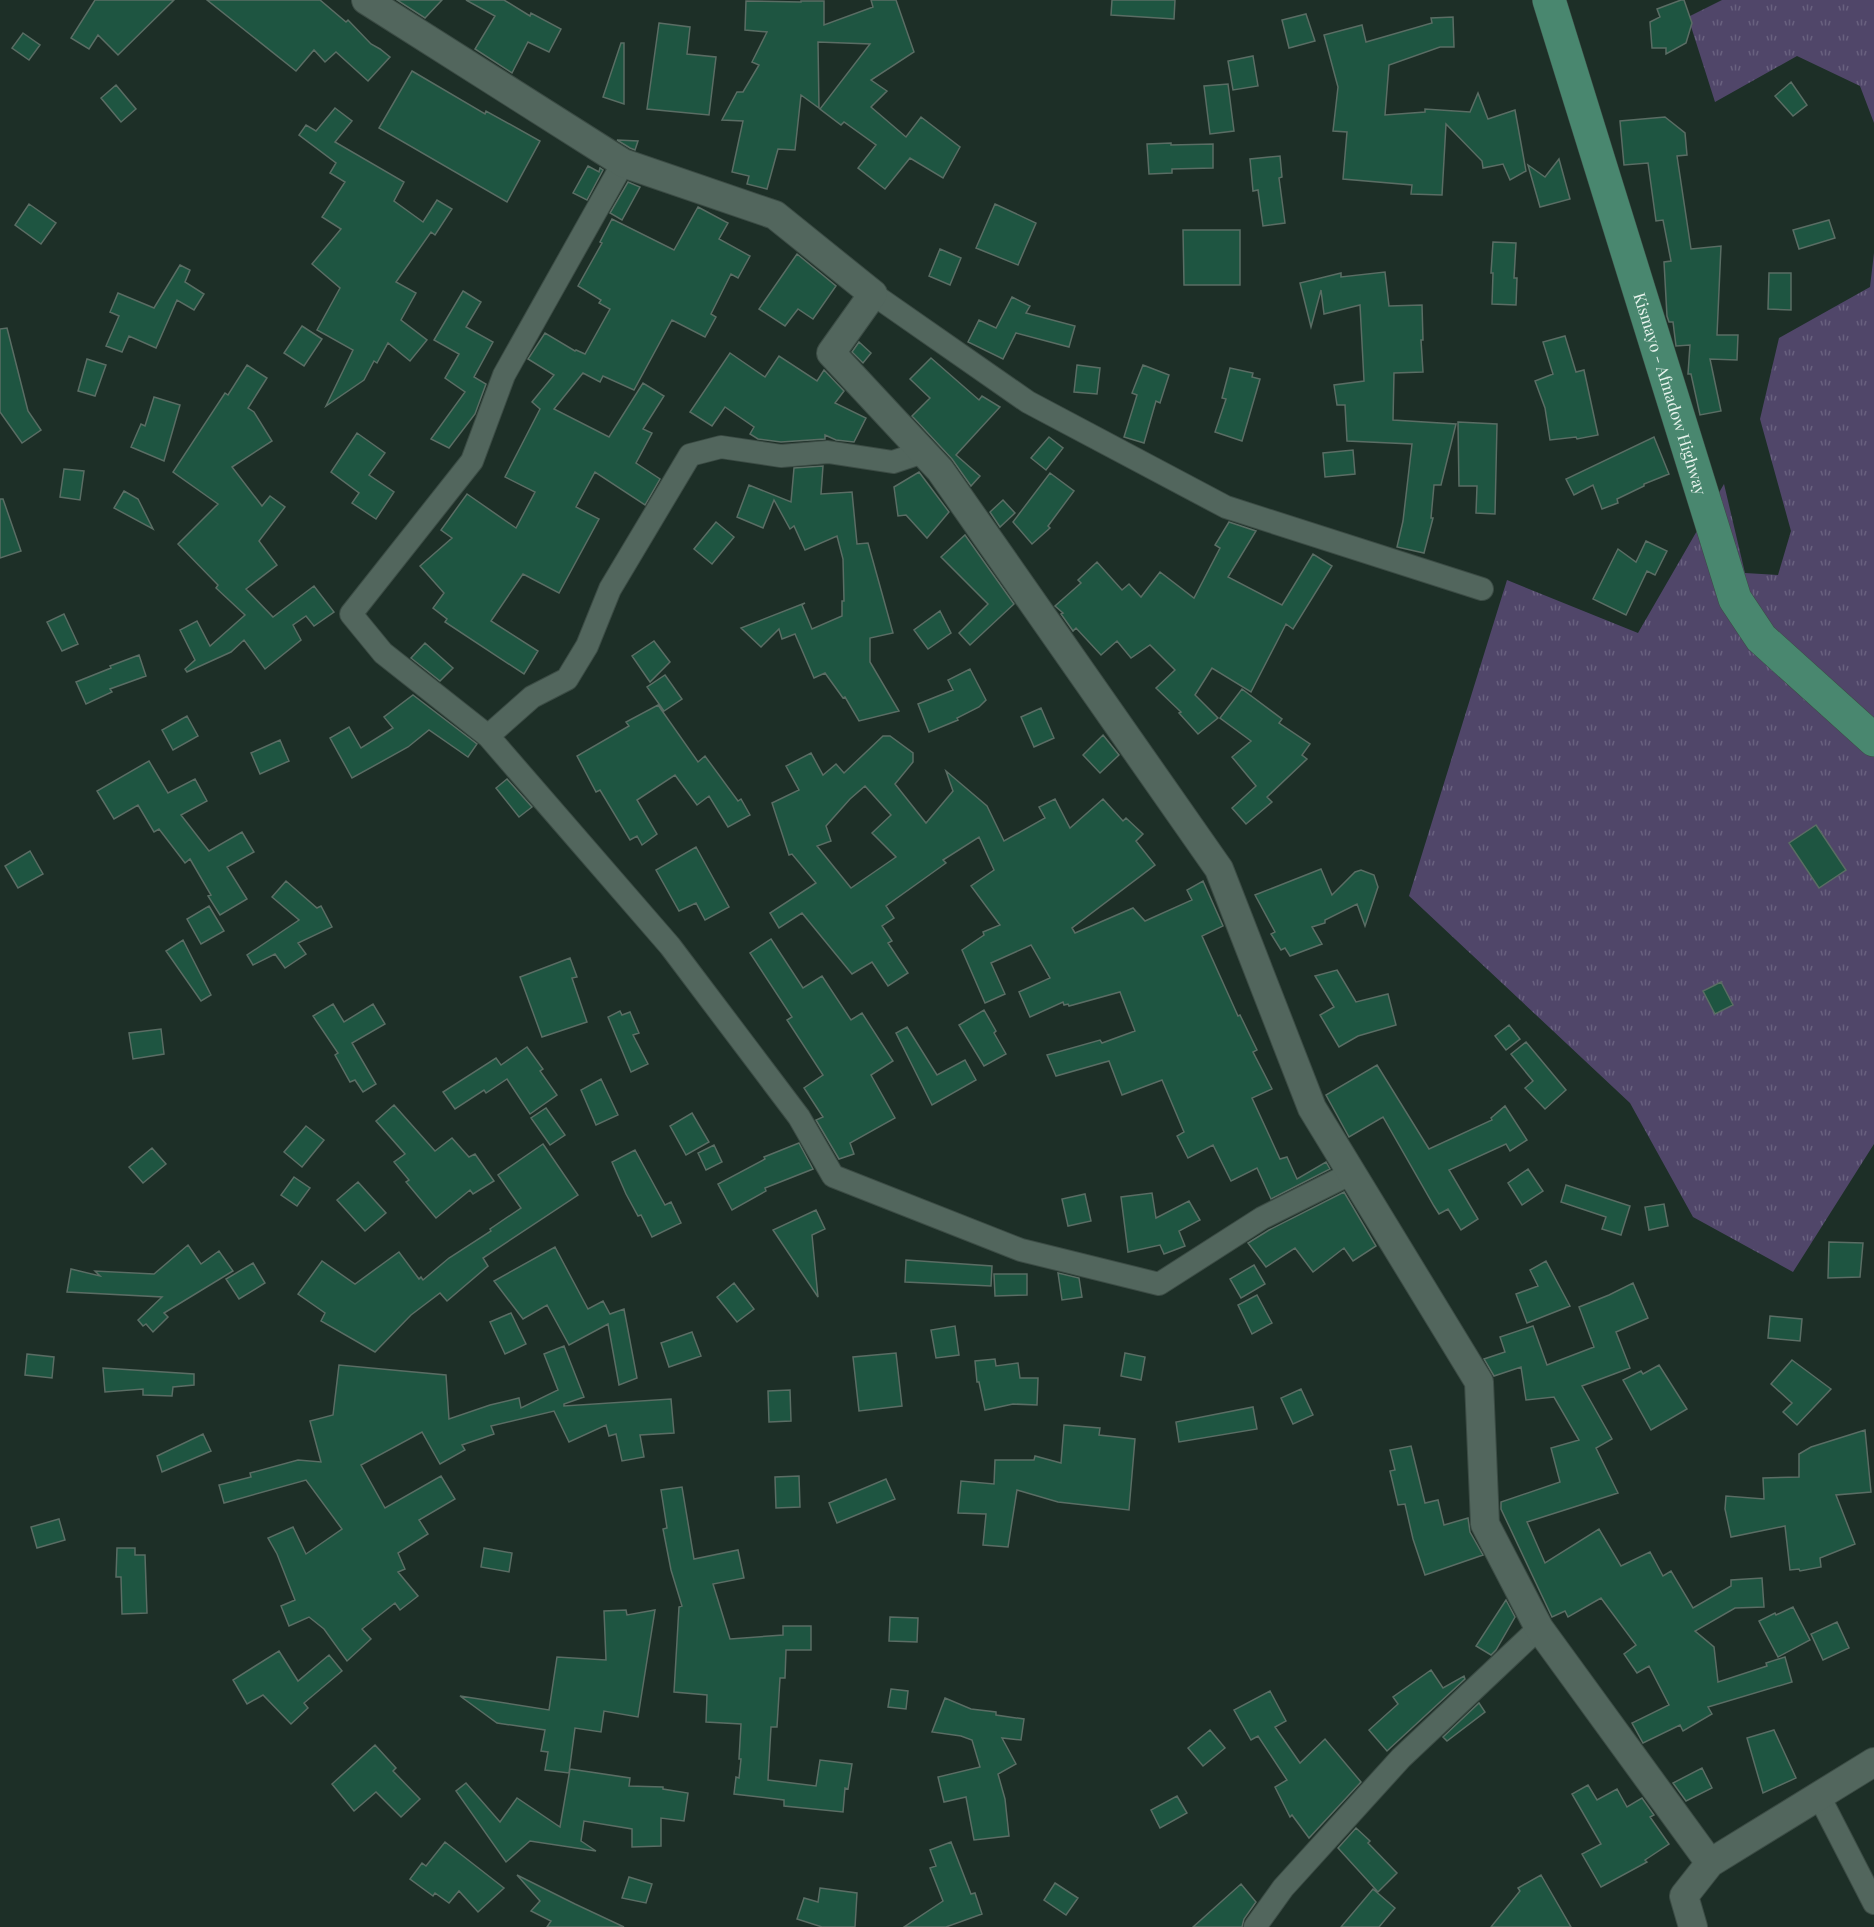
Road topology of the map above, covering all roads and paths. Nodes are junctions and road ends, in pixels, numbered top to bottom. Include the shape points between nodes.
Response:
1 (366, 0) edge
2 (1549, 0) edge
3 (623, 163) junction
4 (873, 294) junction
5 (923, 452) junction
6 (1482, 588) dead end
7 (488, 736) junction
8 (1874, 740) edge
9 (1352, 1173) junction
10 (1539, 1628) junction
11 (1874, 1762) edge
12 (1819, 1796) junction
13 (1710, 1863) junction
14 (1874, 1903) edge
15 (1255, 1927) edge
16 (1693, 1927) edge

1 - 3 street
2 - 8 main road, Kismayo - Afmadow Highway via 1735,599 1761,638
3 - 4 street via 775,215
3 - 7 street via 504,375 472,461 351,614 382,654
4 - 5 street via 831,353
4 - 6 street via 1028,402 1226,507
5 - 7 street via 893,462 828,452 781,456 721,447 690,455 610,589 587,646 567,679 532,697
5 - 9 street via 940,470 1219,868 1312,1108
7 - 9 street via 670,946 799,1117 833,1176 1021,1250 1159,1284 1262,1218
9 - 10 street via 1479,1382 1485,1524
10 - 13 street
10 - 15 street via 1401,1758 1282,1888
11 - 12 street
12 - 13 street
12 - 14 street
13 - 16 street via 1684,1896

